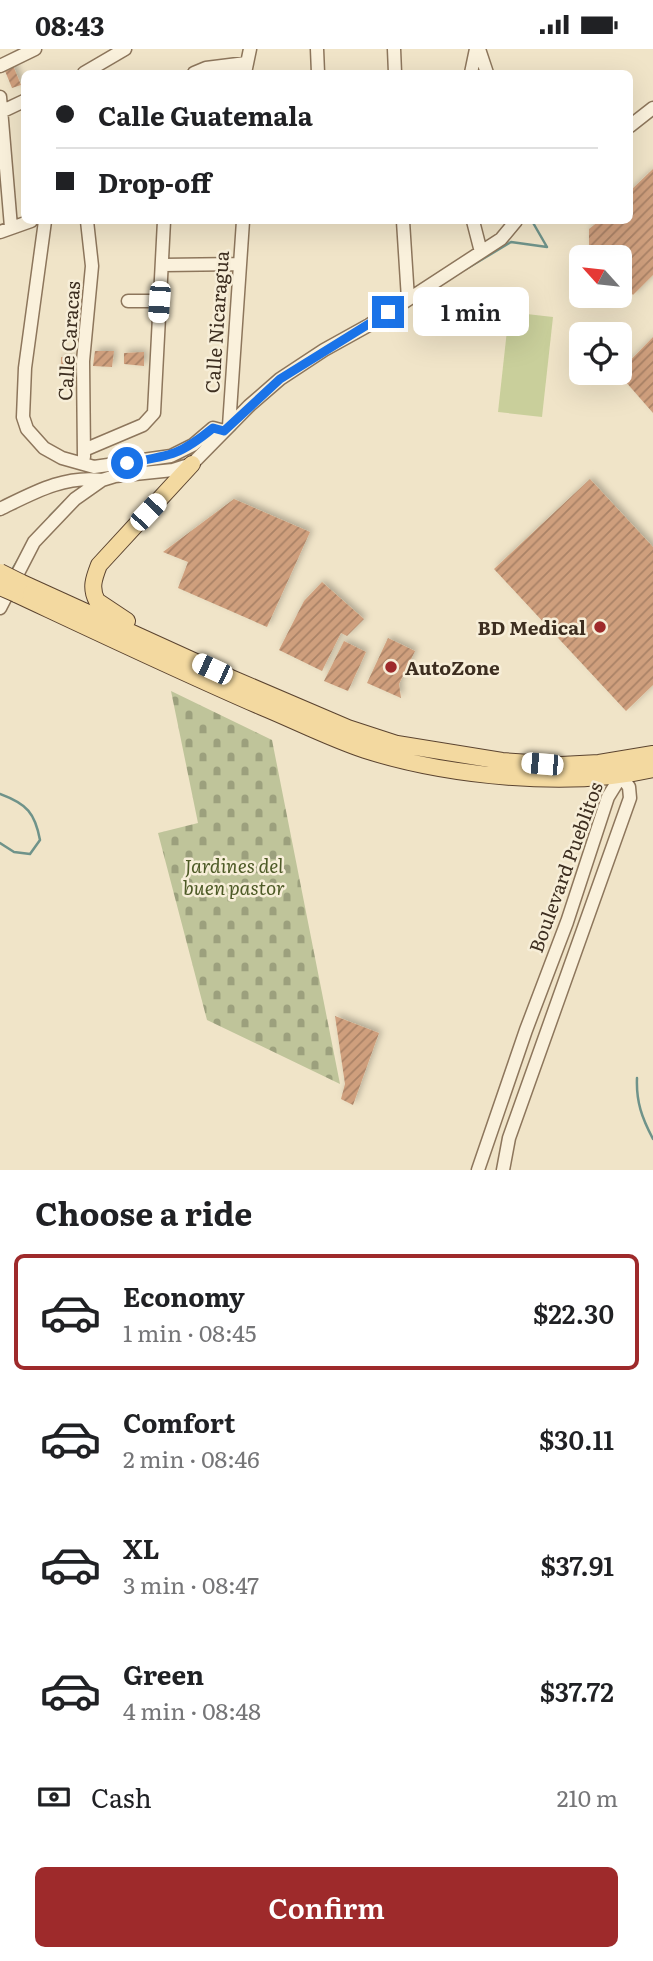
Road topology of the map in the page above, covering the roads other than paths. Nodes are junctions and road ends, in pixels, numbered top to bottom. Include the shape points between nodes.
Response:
1 (35, 49) edge
2 (125, 49) edge
3 (250, 49) edge
4 (317, 49) edge
5 (394, 49) edge
6 (477, 49) edge
7 (0, 66) edge
8 (245, 68) edge
9 (90, 70) edge
10 (201, 70) edge
11 (318, 70) edge
12 (396, 70) edge
13 (472, 70) edge
14 (486, 70) edge
15 (21, 101) edge
16 (1, 104) edge
17 (653, 108) edge
18 (633, 124) edge
19 (2, 128) edge
20 (23, 224) edge
21 (45, 224) edge
22 (87, 224) edge
23 (164, 224) edge
24 (243, 224) edge
25 (403, 224) edge
26 (474, 224) edge
27 (514, 224) edge
28 (6, 230) edge
29 (481, 252) junction
30 (239, 264) junction
31 (163, 265) junction
32 (408, 299) junction
33 (128, 301) dead end
34 (159, 302) junction
35 (226, 428) junction
36 (84, 450) junction
37 (85, 464) junction
38 (192, 464) junction
39 (102, 480) junction
40 (0, 509) edge
41 (0, 572) edge
42 (0, 587) edge
43 (18, 588) junction
44 (0, 608) edge
45 (192, 660) junction
46 (650, 760) edge
47 (598, 762) junction
48 (621, 776) junction
49 (567, 922) junction
50 (583, 928) junction
51 (550, 968) junction
52 (568, 973) junction
53 (478, 1170) edge
54 (503, 1170) edge

1 - 7 street
2 - 9 street
3 - 8 street
4 - 11 street
5 - 12 street
6 - 13 street
6 - 14 street
8 - 10 street
15 - 16 street
16 - 19 street
17 - 18 street
19 - 28 street
20 - 28 street
21 - 37 street via 23,417 44,448
22 - 36 street, Calle Caracas via 92,265 83,361
23 - 31 street
24 - 30 street, Calle Nicaragua
25 - 32 street
26 - 29 street
27 - 29 street
29 - 32 street
30 - 31 street
30 - 35 street, Calle Nicaragua
31 - 34 street
32 - 35 street via 280,379
33 - 34 street
34 - 36 street via 154,414 143,425
35 - 37 street via 213,428 171,456 94,467
35 - 38 street
36 - 37 street, Calle Caracas
38 - 39 street
38 - 45 main road via 100,565 93,582 101,605
39 - 40 street via 61,482
39 - 44 street via 75,499 34,542
41 - 43 main road, bridge
42 - 43 main road, bridge
43 - 45 main road
43 - 48 main road via 206,683 363,749 499,774
45 - 47 main road via 348,728 397,744 502,761
46 - 47 main road
46 - 48 main road
47 - 48 main road
48 - 49 street, Boulevard Pueblitos via 609,792
48 - 50 street, Boulevard Pueblitos via 630,798
49 - 50 street via 573,933
49 - 51 street, Boulevard Pueblitos
50 - 52 street, Boulevard Pueblitos
51 - 52 street via 559,965
51 - 53 street, Boulevard Pueblitos
52 - 54 street, Boulevard Pueblitos via 509,1138

